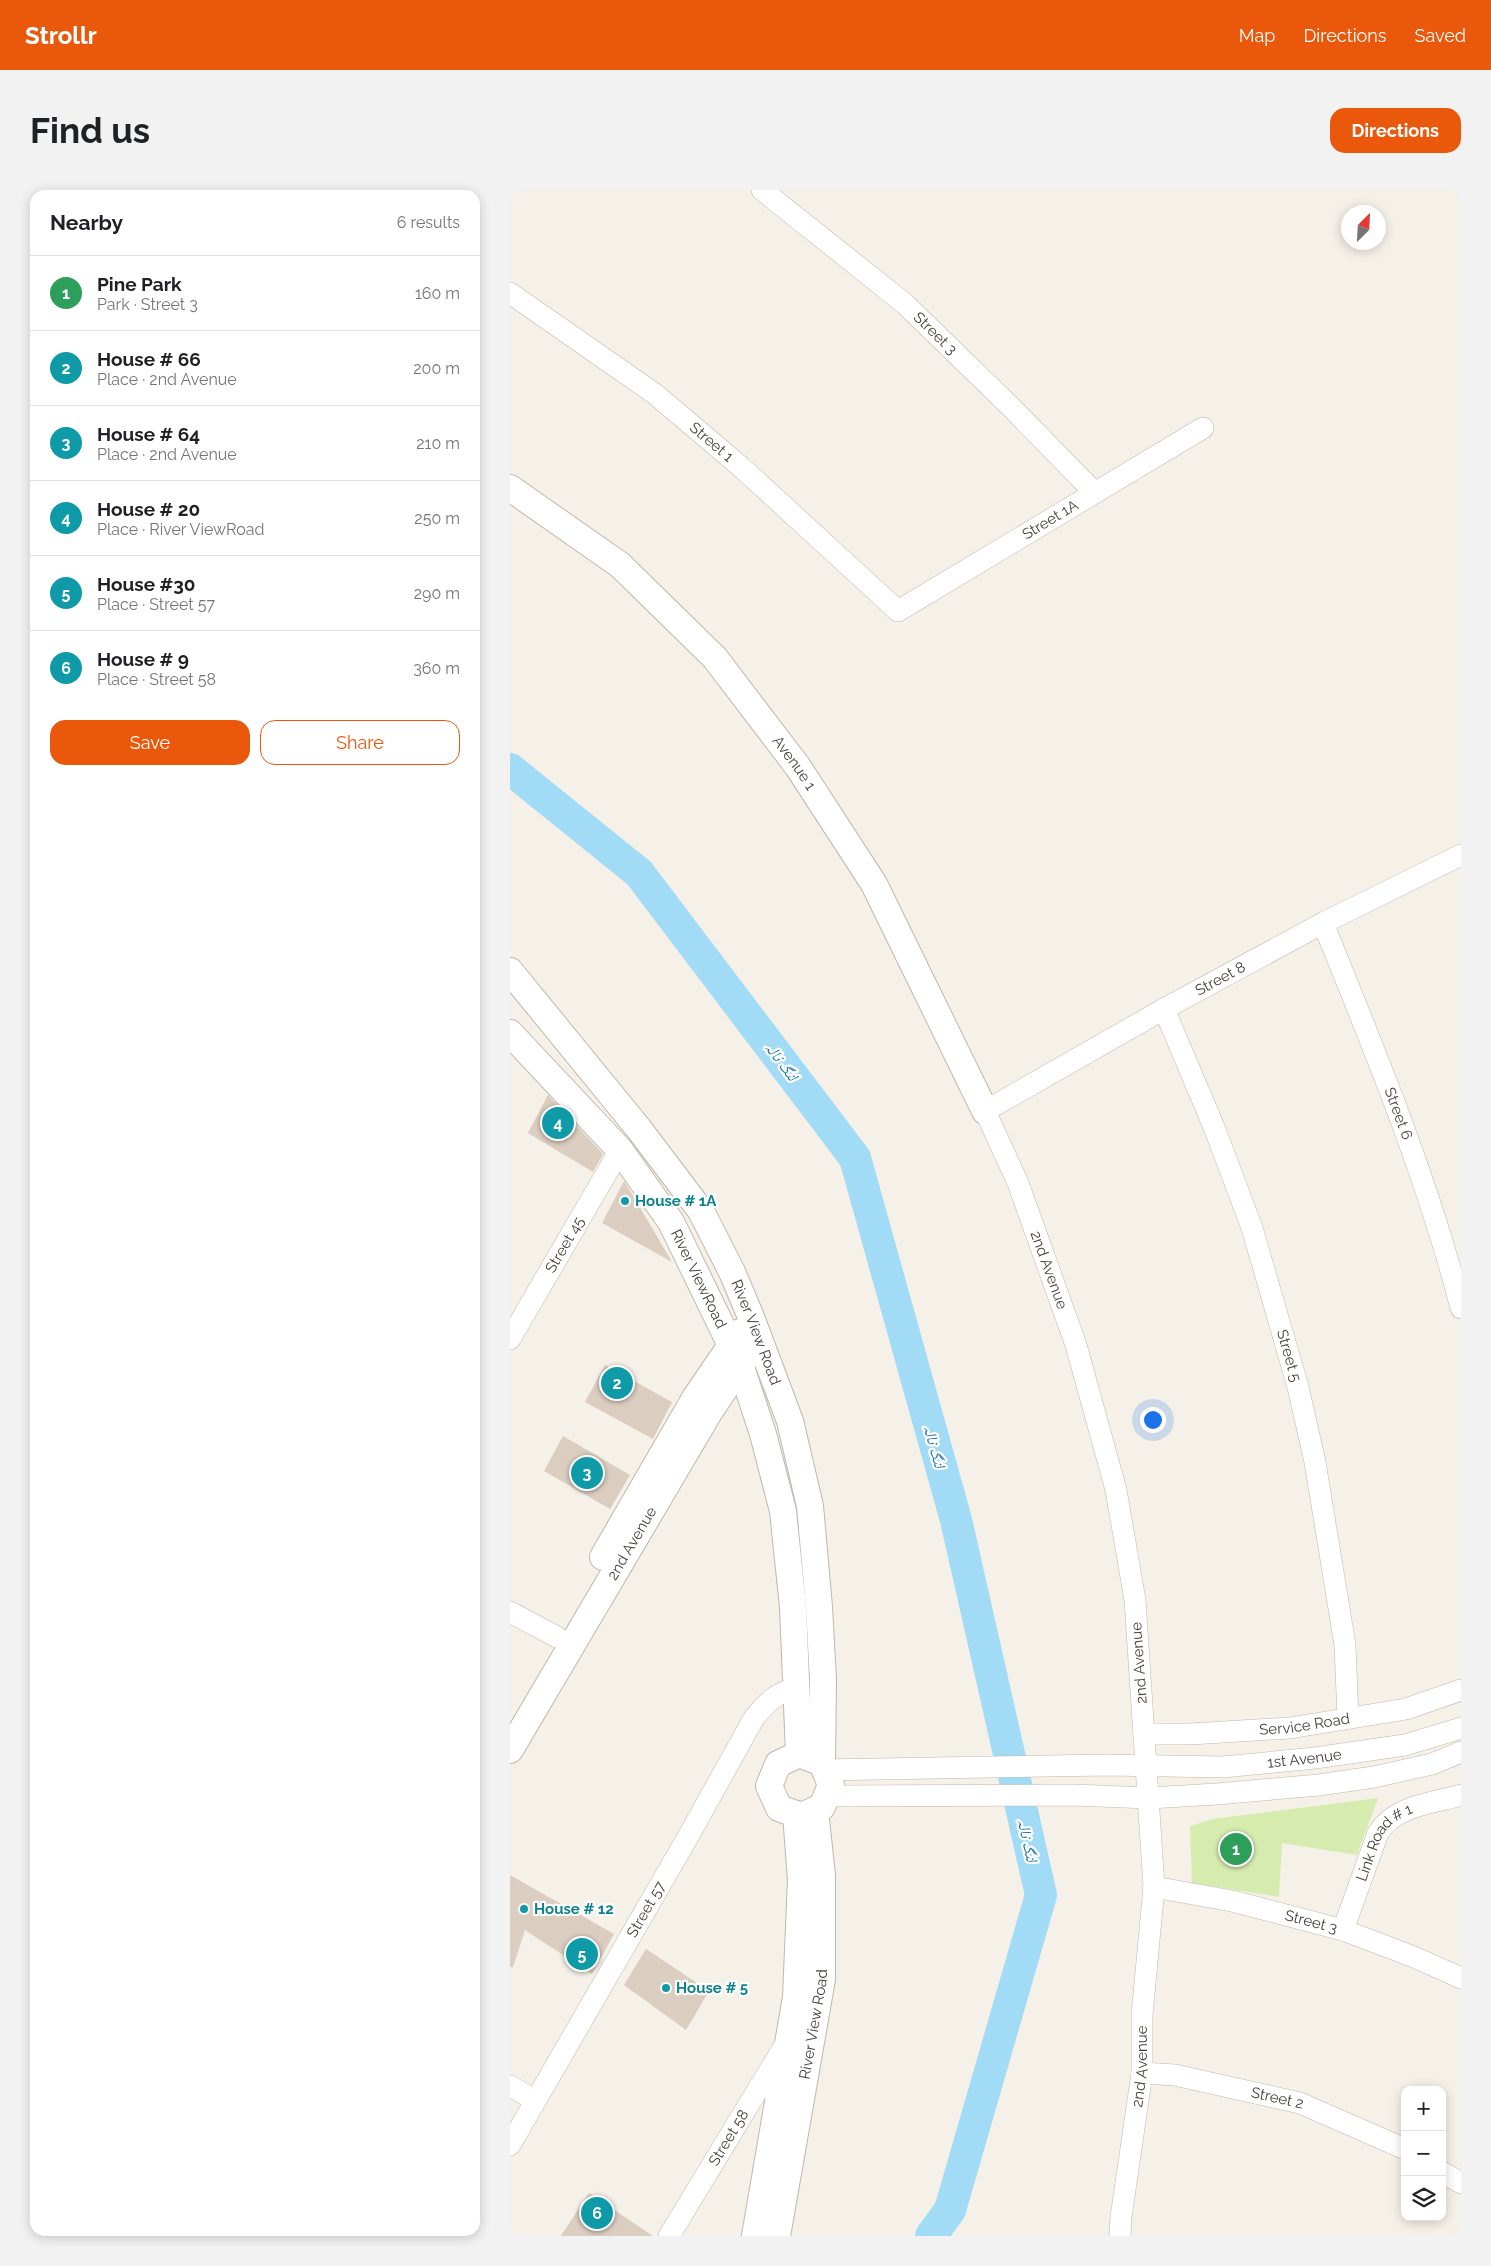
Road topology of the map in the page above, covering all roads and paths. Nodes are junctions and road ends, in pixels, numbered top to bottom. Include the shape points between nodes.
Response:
1 (762, 190) edge
2 (510, 293) edge
3 (1203, 428) dead end
4 (510, 488) edge
5 (1095, 493) junction
6 (898, 611) joint
7 (1461, 854) edge
8 (1323, 924) junction
9 (510, 971) edge
10 (1164, 1009) junction
11 (510, 1033) edge
12 (985, 1111) junction
13 (620, 1150) junction
14 (1461, 1308) edge
15 (755, 1328) junction
16 (510, 1339) edge
17 (735, 1354) junction
18 (510, 1612) edge
19 (557, 1637) junction
20 (797, 1688) junction
21 (1461, 1690) edge
22 (510, 1718) edge
23 (1348, 1718) junction
24 (1461, 1728) edge
25 (1144, 1734) junction
26 (510, 1750) edge
27 (1461, 1752) edge
28 (822, 1764) junction
29 (1147, 1766) junction
30 (1461, 1795) edge
31 (1148, 1798) junction
32 (821, 1804) junction
33 (1154, 1887) junction
34 (1344, 1930) junction
35 (1461, 1978) edge
36 (789, 2039) junction
37 (1142, 2073) junction
38 (510, 2086) edge
39 (535, 2100) junction
40 (510, 2145) edge
41 (1401, 2147) edge
42 (1446, 2174) edge
43 (1461, 2183) edge
44 (669, 2236) edge
45 (755, 2236) edge
46 (777, 2236) edge
47 (1120, 2236) edge

1 - 5 street, Street 3 via 905,304
2 - 6 street, Street 1 via 655,394
3 - 5 street, Street 1A
4 - 12 street, Avenue 1 via 620,565 715,658 798,767 874,884
5 - 6 street, Street 1A
7 - 8 street, Street 8
8 - 10 street, Street 8
8 - 14 street, Street 6 via 1423,1180
9 - 15 street, River View Road via 701,1210
10 - 12 street, Street 8
10 - 23 street, Street 5 via 1252,1228 1298,1387 1315,1462 1345,1645
11 - 13 street, River ViewRoad
12 - 25 street, 2nd Avenue via 1018,1183 1076,1345 1116,1490 1135,1600
13 - 16 street, Street 45
13 - 17 street, River ViewRoad via 671,1222
15 - 17 street, 2nd Avenue
15 - 28 street, River View Road via 790,1421 810,1506 822,1671
17 - 19 street, 2nd Avenue via 695,1398
17 - 20 street, River View Road via 763,1434 783,1511
17 - 26 street, 2nd Avenue
18 - 19 street
19 - 22 street, 2nd Avenue
20 - 28 street, River View Road
20 - 39 street, Street 57 via 782,1691 754,1718
21 - 23 street, Service Road via 1406,1709
23 - 25 street, Service Road via 1290,1728
24 - 29 street, 1st Avenue via 1405,1745 1315,1758 1223,1766
25 - 29 street, 2nd Avenue
27 - 31 street, 1st Avenue via 1432,1764 1374,1777 1319,1785
28 - 29 street, 1st Avenue
28 - 32 street via 831,1785
28 - 32 street via 778,1764 769,1786 779,1808
29 - 31 street, 2nd Avenue
30 - 34 street, Link Road # 1 via 1401,1811 1386,1821 1378,1833
31 - 32 street, 1st Avenue via 1074,1795
31 - 33 street, 2nd Avenue
32 - 36 street, River View Road via 802,1880 796,1997
32 - 46 street, River View Road via 822,1979
33 - 34 street, Street 3 via 1232,1901
33 - 37 street, 2nd Avenue via 1142,2015
34 - 35 street, Street 3
36 - 44 street, Street 58
36 - 45 street, River View Road
37 - 41 street, Street 2 via 1175,2075 1300,2103
37 - 47 street, 2nd Avenue
38 - 39 street
39 - 40 street, Street 57
42 - 43 street

